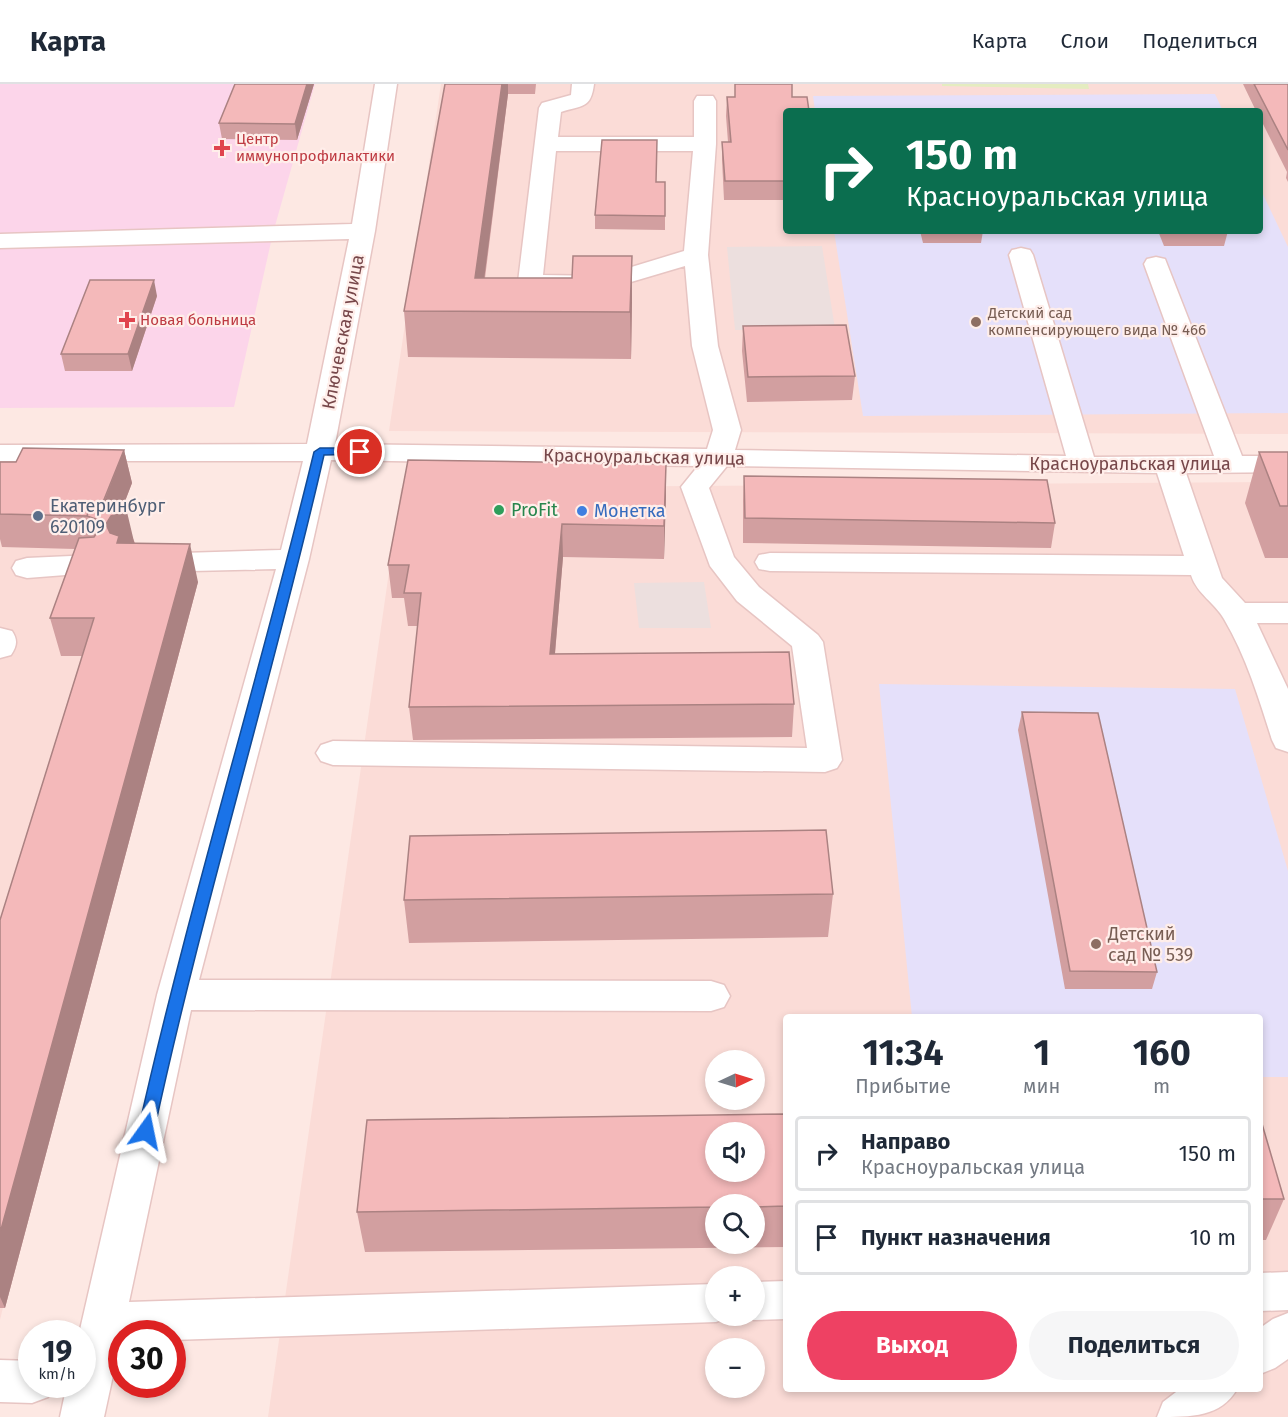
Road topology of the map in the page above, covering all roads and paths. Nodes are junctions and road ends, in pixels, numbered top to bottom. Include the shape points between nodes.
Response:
1 (386, 84) edge
2 (583, 84) edge
3 (705, 101) dead end
4 (546, 144) junction
5 (705, 144) junction
6 (363, 231) junction
7 (0, 241) edge
8 (696, 255) junction
9 (1021, 255) dead end
10 (1156, 264) dead end
11 (320, 452) junction
12 (0, 453) edge
13 (717, 459) junction
14 (1288, 464) edge
15 (1083, 465) junction
16 (1170, 465) junction
17 (1231, 465) junction
18 (294, 559) junction
19 (770, 562) dead end
20 (132, 563) edge
21 (93, 565) edge
22 (1203, 566) junction
23 (27, 568) dead end
24 (1237, 613) junction
25 (1288, 613) edge
26 (1288, 740) edge
27 (333, 753) dead end
28 (176, 995) junction
29 (711, 996) dead end
30 (1288, 1291) edge
31 (1263, 1292) edge
32 (783, 1300) edge
33 (765, 1301) edge
34 (705, 1303) edge
35 (104, 1322) junction
36 (1288, 1333) edge
37 (96, 1350) edge
38 (1263, 1352) edge
39 (0, 1381) edge
40 (18, 1382) edge
41 (1211, 1392) edge
42 (1179, 1417) edge

1 - 6 street, Ключевская улица
2 - 4 street via 581,99 550,108
3 - 5 street
4 - 5 street
4 - 8 street via 530,282 604,283
5 - 8 street
6 - 7 street
6 - 11 street, Ключевская улица
8 - 13 street via 705,346 727,430
9 - 15 street
10 - 17 street
11 - 12 street, Красноуральская улица
11 - 13 street, Красноуральская улица
11 - 18 street, Ключевская улица
13 - 15 street, Красноуральская улица
13 - 27 street via 695,487 720,559 748,594 807,642 825,760
14 - 17 street, Красноуральская улица
15 - 16 street, Красноуральская улица
16 - 17 street, Красноуральская улица
16 - 22 street via 1174,487
18 - 20 street
18 - 28 street, Ключевская улица
19 - 22 street
21 - 23 street
22 - 24 street via 1208,582
24 - 25 street
24 - 26 street via 1270,682
28 - 29 street
28 - 35 street, Ключевская улица
30 - 31 street
32 - 33 street
34 - 35 street
35 - 37 street, Ключевская улица
36 - 38 street
39 - 40 street
41 - 42 street

